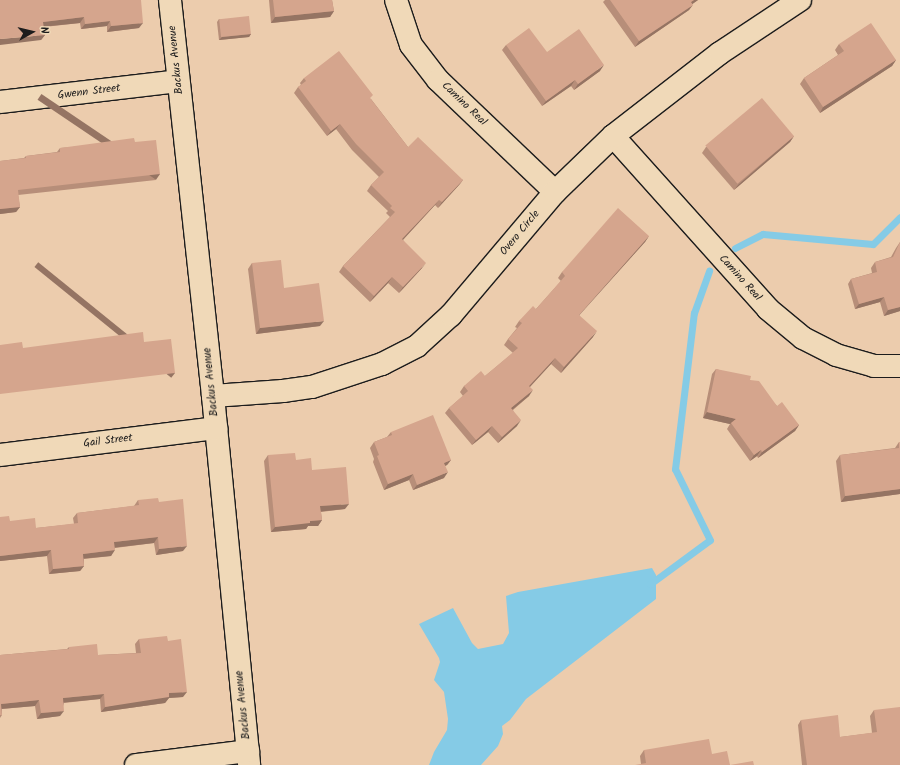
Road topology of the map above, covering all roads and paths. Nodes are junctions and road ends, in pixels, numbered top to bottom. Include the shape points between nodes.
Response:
1 (170, 0) edge
2 (396, 0) edge
3 (800, 0) edge
4 (178, 81) junction
5 (0, 102) edge
6 (613, 136) junction
7 (555, 192) junction
8 (900, 366) edge
9 (213, 396) junction
10 (216, 428) junction
11 (0, 455) edge
12 (248, 758) edge
13 (136, 765) edge

1 - 4 street, Backus Avenue
2 - 7 street, Camino Real via 411,45 438,80
3 - 6 street, Overo Circle via 720,54
4 - 5 street, Gwenn Street
4 - 9 street, Backus Avenue
6 - 7 street, Overo Circle
6 - 8 street, Camino Real via 768,309 802,338 849,359 874,366
7 - 9 street, Overo Circle via 451,315 417,346 382,364 312,387
9 - 10 street, Backus Avenue
10 - 11 street, Gail Street
10 - 12 street, Backus Avenue
12 - 13 street

